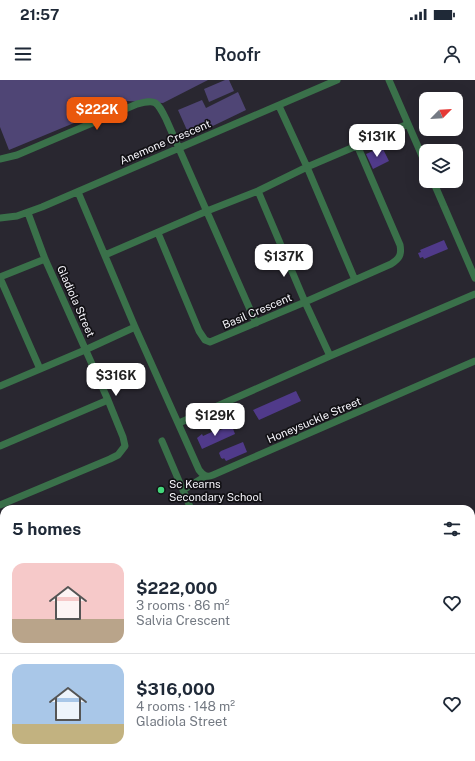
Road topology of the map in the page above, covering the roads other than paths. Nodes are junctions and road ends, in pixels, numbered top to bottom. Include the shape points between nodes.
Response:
1 (337, 80) edge
2 (389, 80) edge
3 (279, 106) junction
4 (408, 124) junction
5 (357, 145) junction
6 (179, 148) junction
7 (419, 149) edge
8 (0, 159) edge
9 (307, 167) junction
10 (436, 188) edge
11 (258, 191) junction
12 (78, 192) junction
13 (207, 211) junction
14 (28, 212) junction
15 (0, 218) edge
16 (158, 233) junction
17 (105, 255) junction
18 (45, 259) junction
19 (0, 278) edge
20 (475, 278) edge
21 (355, 280) junction
22 (475, 294) edge
23 (305, 302) junction
24 (256, 323) junction
25 (135, 327) junction
26 (85, 350) junction
27 (330, 356) junction
28 (475, 361) edge
29 (40, 369) junction
30 (0, 386) edge
31 (108, 400) junction
32 (179, 423) junction
33 (162, 441) dead end
34 (0, 446) edge
35 (206, 476) junction
36 (183, 490) junction
37 (0, 505) edge
38 (190, 505) edge

1 - 3 street, Anemone Crescent
2 - 4 street
3 - 6 street, Anemone Crescent
3 - 9 street
4 - 5 street
4 - 7 street
5 - 9 street
5 - 21 street, Basil Crescent via 400,245 401,253 391,264
6 - 8 street via 162,110 153,101 149,101 18,155
6 - 12 street, Anemone Crescent
6 - 13 street
9 - 11 street
9 - 21 street
10 - 20 street
11 - 13 street
11 - 23 street
12 - 14 street, Anemone Crescent
12 - 17 street
13 - 16 street
13 - 24 street
14 - 15 street, Anemone Crescent
14 - 18 street, Gladiola Street
16 - 17 street
16 - 24 street, Basil Crescent via 205,340 216,340
17 - 25 street
18 - 19 street
18 - 26 street, Gladiola Street
19 - 29 street
21 - 23 street, Basil Crescent
22 - 27 street
23 - 24 street, Basil Crescent
23 - 27 street
25 - 26 street
25 - 32 street
26 - 29 street
26 - 31 street, Gladiola Street
27 - 32 street
28 - 35 street, Honeysuckle Street
29 - 30 street
31 - 34 street
31 - 37 street, Gladiola Street via 125,446 118,454
32 - 35 street via 199,470
33 - 36 street
35 - 36 street, Honeysuckle Street
36 - 38 street

